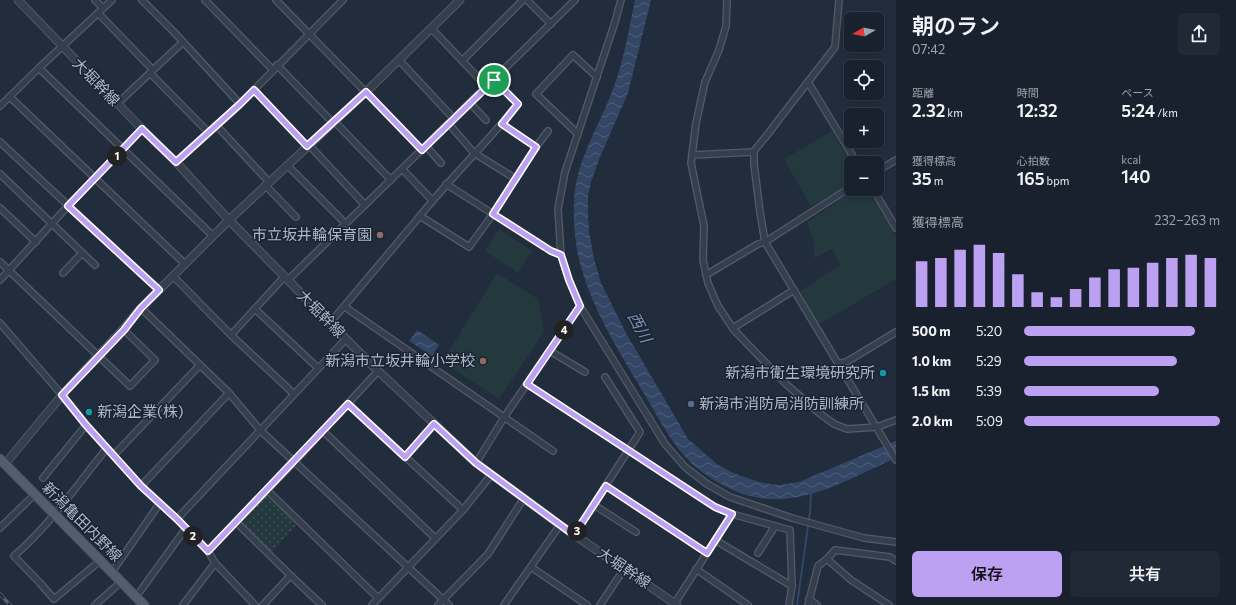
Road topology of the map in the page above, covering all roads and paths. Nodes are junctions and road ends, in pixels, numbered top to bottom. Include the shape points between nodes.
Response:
1 (18, 0) edge
2 (95, 0) edge
3 (112, 0) edge
4 (142, 0) edge
5 (205, 0) edge
6 (276, 0) edge
7 (460, 0) edge
8 (523, 0) edge
9 (528, 0) edge
10 (575, 0) edge
11 (621, 0) edge
12 (727, 0) edge
13 (839, 0) edge
14 (339, 1) edge
15 (103, 8) junction
16 (98, 13) junction
17 (551, 24) junction
18 (431, 28) junction
19 (309, 33) junction
20 (183, 42) junction
21 (62, 47) junction
22 (399, 60) junction
23 (462, 61) junction
24 (39, 68) junction
25 (275, 68) junction
26 (152, 72) junction
27 (597, 77) junction
28 (494, 80) junction
29 (808, 82) junction
30 (487, 87) junction
31 (254, 90) junction
32 (366, 92) junction
33 (10, 97) junction
34 (470, 103) junction
35 (117, 104) junction
36 (240, 104) junction
37 (0, 106) edge
38 (454, 118) junction
39 (486, 120) dead end
40 (334, 122) junction
41 (449, 124) junction
42 (502, 124) junction
43 (216, 125) junction
44 (142, 129) junction
45 (548, 131) dead end
46 (208, 132) junction
47 (578, 134) junction
48 (0, 142) edge
49 (308, 145) junction
50 (536, 147) junction
51 (424, 148) junction
52 (123, 149) junction
53 (754, 152) junction
54 (474, 153) junction
55 (692, 155) junction
56 (853, 156) edge
57 (896, 160) edge
58 (176, 162) junction
59 (441, 163) dead end
60 (287, 165) junction
61 (884, 167) edge
62 (402, 169) junction
63 (0, 174) edge
64 (95, 178) junction
65 (391, 180) junction
66 (516, 180) junction
67 (267, 184) junction
68 (446, 184) junction
69 (844, 191) edge
70 (877, 196) edge
71 (432, 200) junction
72 (365, 205) junction
73 (68, 206) junction
74 (0, 208) edge
75 (493, 214) junction
76 (420, 216) junction
77 (296, 217) dead end
78 (228, 220) junction
79 (52, 224) junction
80 (346, 224) junction
81 (896, 228) edge
82 (213, 236) junction
83 (36, 242) junction
84 (765, 242) junction
85 (82, 253) junction
86 (561, 255) junction
87 (0, 262) edge
88 (185, 264) junction
89 (95, 265) dead end
90 (9, 270) junction
91 (63, 273) dead end
92 (706, 275) junction
93 (173, 276) junction
94 (286, 279) junction
95 (0, 280) edge
96 (159, 290) junction
97 (794, 290) junction
98 (580, 306) junction
99 (345, 307) junction
100 (141, 308) junction
101 (255, 309) junction
102 (330, 323) junction
103 (0, 324) edge
104 (733, 328) junction
105 (124, 330) junction
106 (896, 332) edge
107 (231, 335) junction
108 (346, 339) junction
109 (550, 351) junction
110 (99, 356) junction
111 (838, 364) junction
112 (200, 365) junction
113 (318, 368) junction
114 (378, 371) junction
115 (585, 372) dead end
116 (605, 377) dead end
117 (527, 384) junction
118 (229, 392) junction
119 (294, 394) junction
120 (62, 395) junction
121 (348, 404) junction
122 (505, 416) junction
123 (896, 420) edge
124 (434, 424) junction
125 (86, 425) junction
126 (877, 428) junction
127 (260, 430) junction
128 (323, 431) junction
129 (107, 448) junction
130 (553, 450) dead end
131 (629, 450) junction
132 (114, 455) junction
133 (405, 457) junction
134 (896, 460) edge
135 (295, 461) junction
136 (2, 462) edge
137 (476, 463) junction
138 (491, 475) junction
139 (43, 478) dead end
140 (141, 486) junction
141 (606, 486) junction
142 (267, 490) junction
143 (35, 494) junction
144 (524, 498) junction
145 (160, 503) junction
146 (594, 505) junction
147 (463, 510) junction
148 (55, 514) junction
149 (732, 514) junction
150 (177, 519) junction
151 (236, 522) junction
152 (560, 525) junction
153 (774, 526) junction
154 (0, 528) edge
155 (186, 528) junction
156 (636, 532) dead end
157 (574, 535) junction
158 (435, 538) junction
159 (715, 540) junction
160 (896, 542) edge
161 (208, 551) junction
162 (707, 553) junction
163 (758, 553) dead end
164 (827, 559) junction
165 (101, 560) junction
166 (896, 562) edge
167 (215, 563) junction
168 (408, 567) junction
169 (531, 567) junction
170 (624, 569) junction
171 (696, 569) junction
172 (112, 572) junction
173 (290, 576) junction
174 (122, 581) junction
175 (792, 586) junction
176 (136, 597) junction
177 (378, 598) junction
178 (443, 599) junction
179 (809, 602) edge
180 (508, 604) edge
181 (676, 604) edge
182 (95, 605) edge
183 (144, 605) edge
184 (183, 605) edge
185 (255, 605) edge
186 (263, 605) edge
187 (322, 605) edge
188 (372, 605) edge
189 (438, 605) edge
190 (449, 605) edge
191 (587, 605) edge
192 (600, 605) edge
193 (748, 605) edge
194 (789, 605) edge
195 (818, 605) edge
196 (889, 605) edge

1 - 21 street, 大堀幹線
2 - 15 street
3 - 15 street
4 - 20 street
5 - 25 street
6 - 19 street
7 - 18 street
8 - 23 street
9 - 17 street
10 - 17 street
11 - 27 street
12 - 55 street via 726,26 706,82 696,123
13 - 29 street via 835,47
14 - 19 street
15 - 16 street
16 - 21 street
16 - 26 street
17 - 28 street
18 - 22 street
18 - 23 street
19 - 25 street
19 - 32 street
20 - 26 street
20 - 36 street
21 - 24 street
21 - 35 street, 大堀幹線
22 - 32 street
22 - 38 street
23 - 30 street
24 - 33 street
24 - 52 street
25 - 31 street
25 - 40 street
26 - 35 street
26 - 46 street
27 - 47 street
27 - 47 street via 573,55 536,94
28 - 30 street
28 - 42 street via 518,104
29 - 53 street
29 - 56 street
30 - 34 street
31 - 36 street
31 - 49 street
32 - 40 street
32 - 51 street
33 - 37 street
33 - 64 street
34 - 38 street
34 - 39 street
35 - 44 street, 大堀幹線
36 - 43 street
38 - 41 street
40 - 49 street
40 - 65 street
41 - 51 street
41 - 54 street
42 - 50 street
42 - 54 street
43 - 46 street
43 - 67 street
44 - 52 street
44 - 58 street, 大堀幹線
45 - 50 street
46 - 58 street
47 - 86 street via 558,209
48 - 73 street
49 - 60 street
49 - 72 street
50 - 66 street
51 - 59 street
51 - 62 street
52 - 64 street
52 - 82 street
53 - 55 street
53 - 84 street
54 - 66 street
54 - 68 street
55 - 92 street via 691,163 704,226 703,260
57 - 61 street
58 - 78 street, 大堀幹線
60 - 67 street
60 - 80 street
62 - 65 street
62 - 71 street
63 - 79 street
64 - 73 street
64 - 88 street
65 - 72 street
66 - 75 street
67 - 77 street
67 - 78 street
68 - 71 street
68 - 75 street
69 - 84 street
70 - 81 street
71 - 76 street
72 - 80 street
73 - 79 street
73 - 96 street
74 - 83 street
75 - 76 street via 469,247
75 - 86 street
76 - 99 street
78 - 82 street
78 - 94 street, 大堀幹線
79 - 83 street
79 - 85 street
80 - 94 street
82 - 88 street
83 - 90 street
84 - 92 street
84 - 97 street
85 - 89 street
85 - 91 street
86 - 98 street
87 - 90 street
88 - 93 street
90 - 95 street
90 - 110 street
92 - 104 street via 718,306
93 - 96 street
93 - 107 street
94 - 101 street
94 - 102 street, 大堀幹線
96 - 100 street
97 - 104 street
97 - 111 street
98 - 109 street
98 - 160 street via 665,444 685,467 707,484 730,497 792,518 864,538
99 - 102 street
99 - 122 street
100 - 105 street
100 - 112 street
101 - 107 street
101 - 113 street
102 - 108 street, 大堀幹線
103 - 120 street
104 - 126 street via 786,384 834,424 846,429
105 - 110 street
105 - 110 street via 155,360 130,386
106 - 111 street via 848,361
107 - 119 street
108 - 113 street
108 - 114 street, 大堀幹線
109 - 115 street
109 - 117 street
110 - 120 street
111 - 126 street
112 - 118 street
112 - 132 street
113 - 119 street
114 - 121 street
114 - 124 street, 大堀幹線
116 - 131 street via 640,432
117 - 122 street
117 - 131 street
118 - 127 street
118 - 140 street
119 - 127 street
120 - 125 street
120 - 136 street
121 - 128 street
121 - 133 street
122 - 130 street
122 - 137 street
123 - 126 street
124 - 133 street
124 - 137 street, 大堀幹線
125 - 129 street
125 - 139 street
126 - 134 street
127 - 135 street
127 - 150 street
128 - 135 street
128 - 158 street
129 - 132 street
129 - 148 street
131 - 141 street
131 - 149 street via 715,507
132 - 140 street
133 - 147 street
135 - 142 street
135 - 168 street
136 - 143 main road, 新潟亀田内野線
137 - 138 street, 大堀幹線
138 - 144 street, 大堀幹線
138 - 147 street
140 - 145 street
141 - 146 street
141 - 162 street
142 - 151 street
142 - 177 street
143 - 148 main road, 新潟亀田内野線
143 - 154 street
144 - 152 street, 大堀幹線
144 - 178 street via 488,554
145 - 150 street
145 - 172 street
146 - 156 street
146 - 157 street
147 - 158 street
148 - 165 main road, 新潟亀田内野線
148 - 165 street via 14,556 54,599
149 - 153 street
149 - 159 street
150 - 155 street
151 - 161 street
151 - 173 street
152 - 157 street, 大堀幹線
152 - 169 street
153 - 163 street
153 - 175 street via 790,530
155 - 161 street
155 - 176 street
157 - 170 street, 大堀幹線
158 - 168 street
159 - 162 street
159 - 175 street
161 - 167 street
162 - 171 street
164 - 166 street via 835,550 890,557
164 - 179 street via 818,566
164 - 196 street via 851,580
165 - 172 main road, 新潟亀田内野線
167 - 184 street
167 - 185 street
168 - 177 street
168 - 178 street
169 - 180 street
169 - 191 street
170 - 181 street, 大堀幹線
170 - 192 street
171 - 181 street
171 - 193 street
172 - 174 main road, 新潟亀田内野線
173 - 186 street
173 - 187 street
174 - 176 main road, 新潟亀田内野線
174 - 182 street
175 - 194 street
176 - 183 main road, 新潟亀田内野線
177 - 188 street
178 - 189 street
178 - 190 street
179 - 195 street

